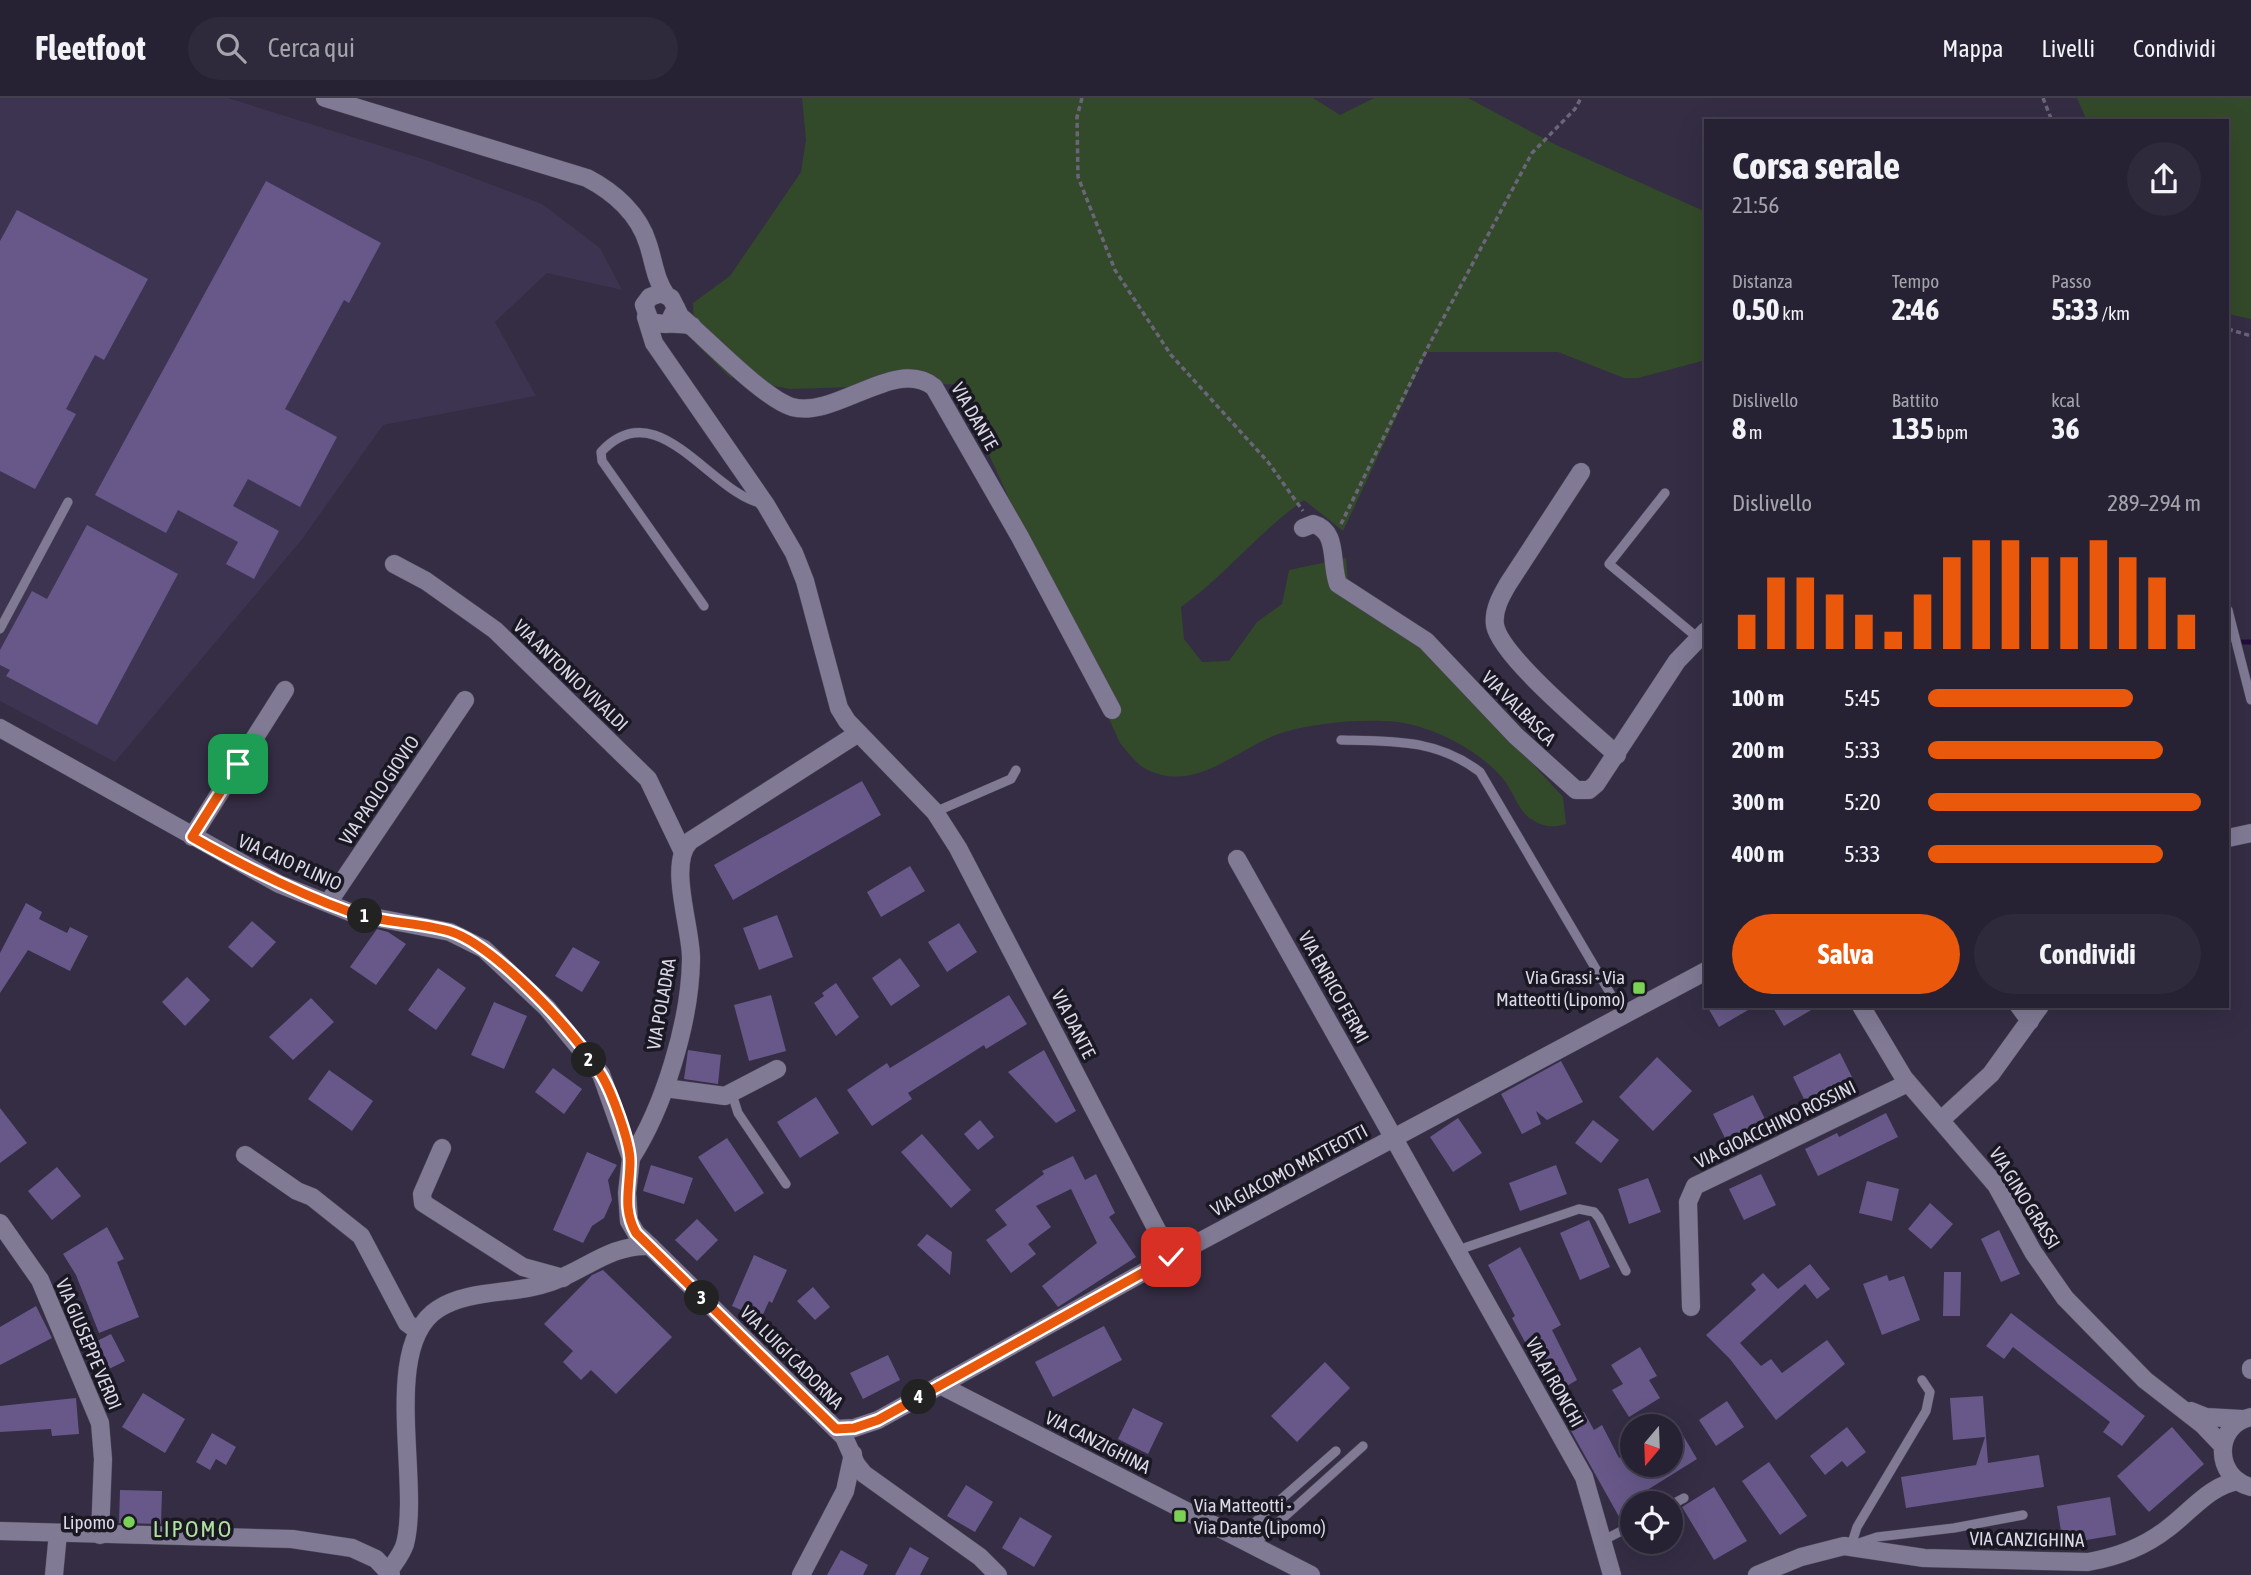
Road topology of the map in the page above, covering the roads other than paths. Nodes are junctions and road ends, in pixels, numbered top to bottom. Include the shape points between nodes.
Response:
1 (325, 98) edge
2 (653, 263) junction
3 (646, 309) junction
4 (669, 312) junction
5 (663, 354) junction
6 (1581, 472) dead end
7 (1665, 493) dead end
8 (68, 502) dead end
9 (766, 505) junction
10 (1308, 526) road end
11 (394, 564) dead end
12 (704, 606) dead end
13 (2229, 614) edge
14 (0, 629) edge
15 (1702, 635) edge
16 (285, 690) dead end
17 (466, 700) dead end
18 (2251, 700) edge
19 (1112, 710) dead end
20 (0, 728) edge
21 (857, 734) junction
22 (1341, 740) dead end
23 (1617, 755) junction
24 (1016, 770) dead end
25 (935, 812) junction
26 (2251, 833) edge
27 (192, 837) junction
28 (2229, 838) edge
29 (682, 850) junction
30 (1237, 859) dead end
31 (328, 903) junction
32 (1704, 972) edge
33 (1862, 1008) edge
34 (2030, 1011) edge
35 (1623, 1015) junction
36 (776, 1069) dead end
37 (1908, 1083) junction
38 (665, 1088) junction
39 (732, 1094) junction
40 (1941, 1120) junction
41 (1395, 1137) junction
42 (442, 1147) dead end
43 (245, 1154) dead end
44 (631, 1158) junction
45 (786, 1184) dead end
46 (0, 1223) edge
47 (650, 1246) junction
48 (1458, 1250) junction
49 (1171, 1257) junction
50 (1626, 1271) dead end
51 (563, 1278) junction
52 (1690, 1307) dead end
53 (418, 1331) junction
54 (1922, 1380) dead end
55 (940, 1385) junction
56 (2169, 1399) junction
57 (2247, 1418) edge
58 (866, 1425) junction
59 (836, 1429) junction
60 (1363, 1446) dead end
61 (2223, 1446) junction
62 (1336, 1451) dead end
63 (853, 1456) junction
64 (2234, 1481) edge
65 (2023, 1515) dead end
66 (0, 1531) edge
67 (1620, 1532) edge
68 (58, 1533) junction
69 (100, 1535) junction
70 (1245, 1541) junction
71 (1602, 1541) junction
72 (1851, 1546) junction
73 (390, 1573) edge
74 (54, 1575) edge
75 (801, 1575) edge
76 (998, 1575) edge
77 (1311, 1575) edge
78 (1612, 1575) edge
79 (1757, 1575) edge

1 - 2 street via 601,185 640,223
2 - 3 street
2 - 4 street
3 - 4 street via 655,324
3 - 4 street via 655,294
3 - 5 street, VIA DANTE via 652,338
4 - 5 street via 661,335
4 - 19 street, VIA DANTE via 790,406 820,408 878,385 911,378 934,387
5 - 9 street, VIA DANTE
6 - 23 street via 1504,592 1495,625 1509,652
7 - 15 lane, VIA VALBASCA via 1609,564
8 - 14 lane
9 - 12 lane via 732,492 673,441 642,433 613,439 601,452 602,461
9 - 21 street, VIA DANTE via 801,566 839,708
10 - 23 street, VIA VALBASCA via 1326,531 1331,540 1338,584 1426,641 1572,788 1592,788
11 - 29 street, VIA ANTONIO VIVALDI via 426,580 495,630 648,779
13 - 18 lane
15 - 23 street, VIA VALBASCA via 1677,661
16 - 27 street
17 - 31 street, VIA PAOLO GIOVIO
20 - 27 street, VIA CAIO PLINIO
21 - 25 street, VIA DANTE
21 - 29 street
22 - 35 lane via 1428,745 1480,772
24 - 25 lane via 1004,782
25 - 49 street, VIA DANTE
26 - 28 street
27 - 31 street, VIA CAIO PLINIO via 279,884
29 - 38 street, VIA POLADRA via 679,863 691,961
30 - 41 street, VIA ENRICO FERMI
31 - 44 street, VIA CAIO PLINIO via 369,918 450,932 500,962 547,1008 601,1074
32 - 35 street, VIA GIACOMO MATTEOTTI
33 - 37 street, VIA GINO GRASSI
34 - 40 street via 1991,1074
35 - 41 street, VIA GIACOMO MATTEOTTI
36 - 39 street
37 - 40 street, VIA GINO GRASSI
37 - 52 street, VIA GIOACCHINO ROSSINI via 1695,1186 1688,1202
38 - 39 street
38 - 44 street, VIA POLADRA via 650,1127
39 - 45 lane via 738,1113
40 - 56 street, VIA GINO GRASSI via 1996,1185 2065,1298 2136,1372
41 - 48 street, VIA AI RONCHI
41 - 49 street, VIA GIACOMO MATTEOTTI
42 - 51 street via 422,1194 423,1203 523,1267
43 - 53 street via 312,1197 360,1236 407,1323
44 - 47 street, VIA CAIO PLINIO via 627,1209 636,1233
46 - 69 street, VIA GIUSEPPE VERDI via 40,1280 100,1423
47 - 51 street via 606,1253
47 - 59 street, VIA LUIGI CADORNA
48 - 50 lane via 1579,1209 1599,1218
48 - 71 street, VIA AI RONCHI via 1584,1477
49 - 55 street, VIA GIACOMO MATTEOTTI
51 - 53 street via 455,1301 426,1318
53 - 73 street via 406,1380 409,1511 405,1543
54 - 72 lane via 1930,1392 1926,1411 1857,1527
55 - 58 street, VIA GIACOMO MATTEOTTI
55 - 70 street, VIA CANZIGHINA
56 - 57 street, VIA GINO GRASSI via 2206,1417
56 - 61 street, VIA GINO GRASSI
57 - 61 street via 2232,1426
58 - 59 street, VIA GIACOMO MATTEOTTI
58 - 63 street
59 - 63 street, VIA LUIGI CADORNA
60 - 70 lane
61 - 64 street
62 - 70 lane
63 - 75 street via 845,1491
63 - 76 street, VIA LUIGI CADORNA via 864,1474 980,1557
64 - 72 street, VIA CANZIGHINA via 2150,1541 2088,1562 1924,1558
65 - 72 lane, VIA CANZIGHINA via 1877,1537
66 - 68 street
67 - 71 lane
68 - 69 street
68 - 74 street
69 - 73 street via 292,1539 352,1548 376,1559
70 - 77 street, VIA CANZIGHINA
71 - 78 street, VIA AI RONCHI
72 - 79 street, VIA CANZIGHINA via 1810,1554

